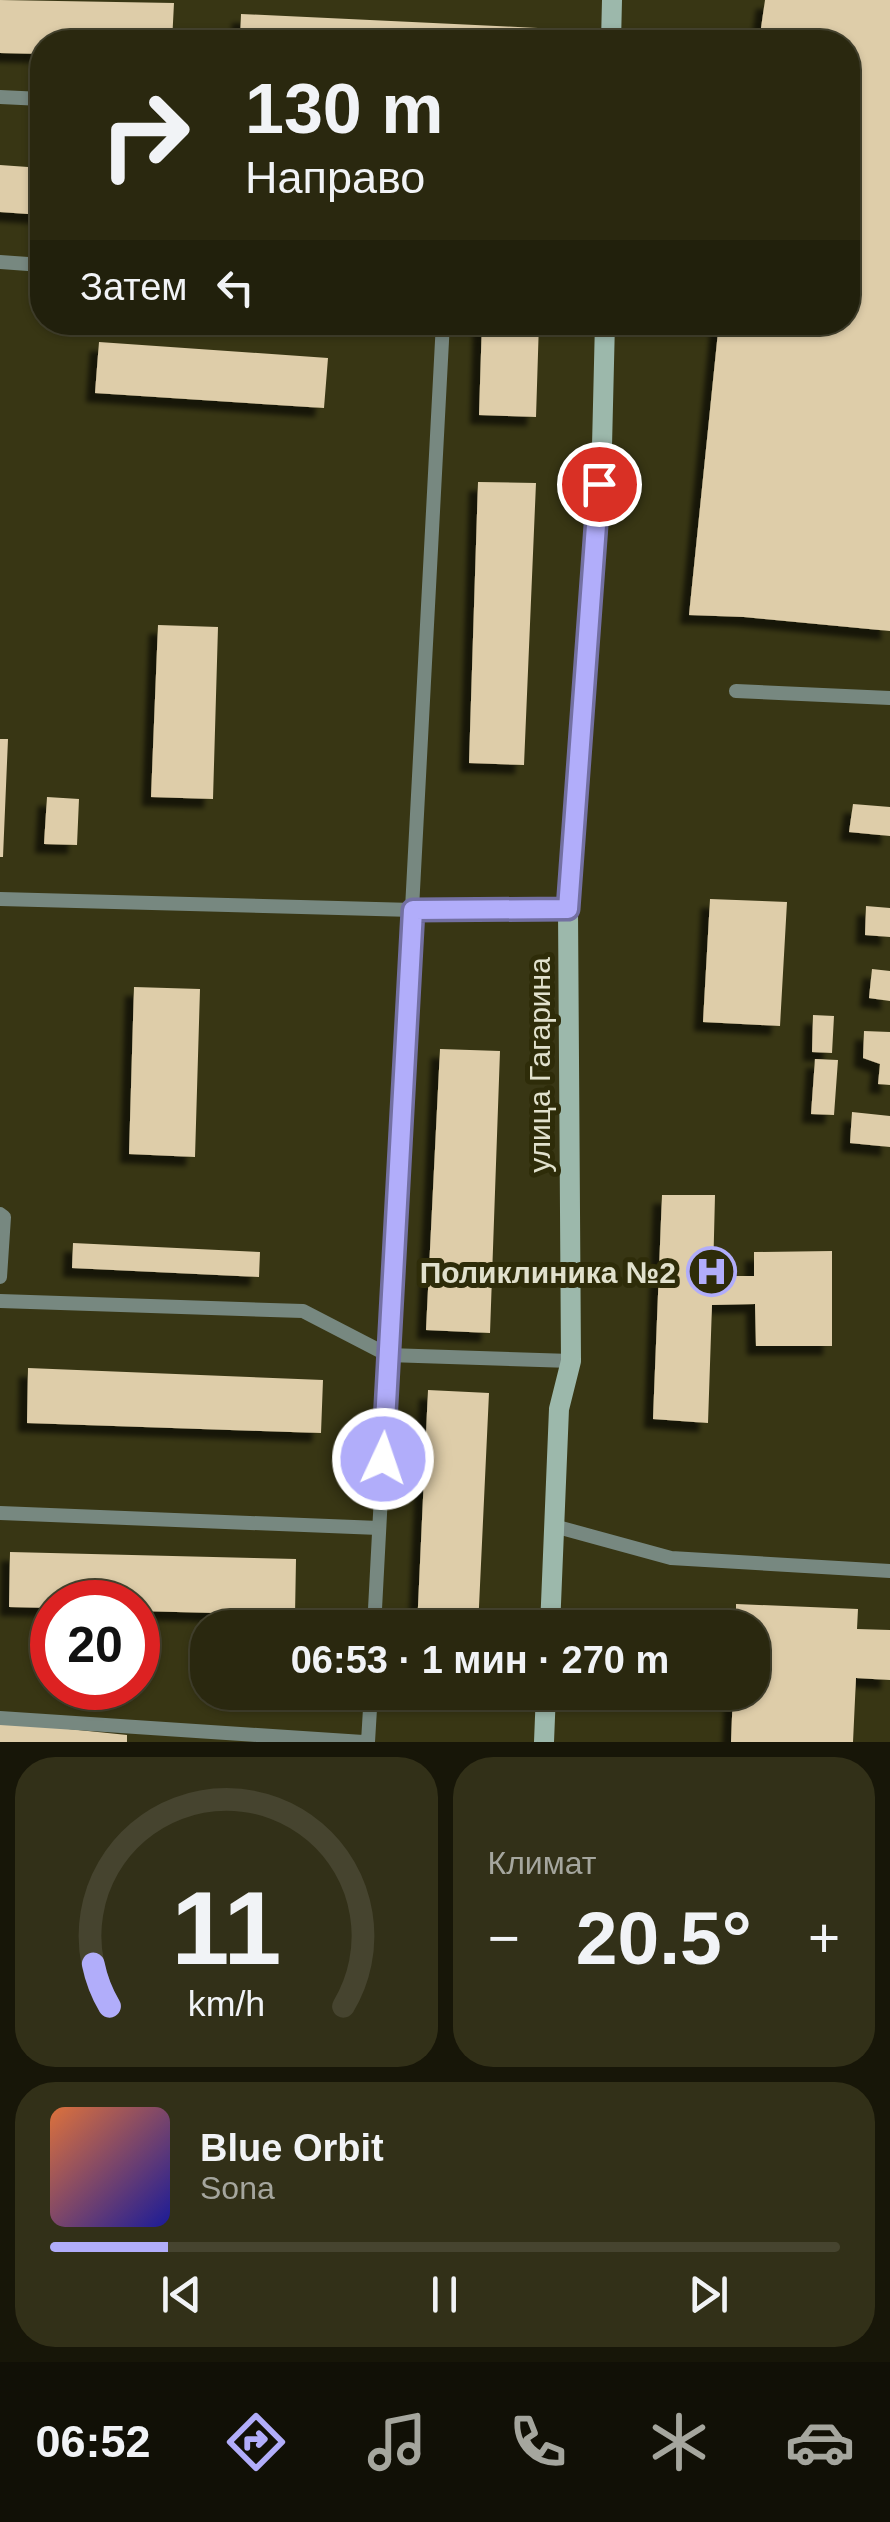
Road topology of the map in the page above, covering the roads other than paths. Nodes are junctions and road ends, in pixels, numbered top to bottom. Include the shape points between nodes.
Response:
1 (612, 0) edge
2 (611, 30) edge
3 (0, 97) edge
4 (30, 98) edge
5 (0, 262) edge
6 (30, 264) edge
7 (442, 335) edge
8 (605, 335) edge
9 (736, 691) dead end
10 (890, 698) edge
11 (0, 899) edge
12 (568, 909) junction
13 (413, 910) junction
14 (0, 1214) edge
15 (0, 1277) edge
16 (0, 1301) edge
17 (388, 1355) junction
18 (570, 1361) junction
19 (0, 1513) edge
20 (554, 1526) junction
21 (379, 1528) junction
22 (890, 1571) edge
23 (375, 1610) edge
24 (551, 1610) edge
25 (369, 1710) edge
26 (545, 1710) edge
27 (0, 1718) edge
28 (366, 1742) edge
29 (544, 1742) edge

1 - 2 street
3 - 4 lane
5 - 6 lane
7 - 13 lane
8 - 12 street, улица Гагарина
9 - 10 lane
11 - 13 lane
12 - 13 lane
12 - 18 street, улица Гагарина
13 - 17 lane
14 - 15 lane
16 - 17 lane via 303,1311
17 - 18 lane
17 - 21 lane
18 - 20 street, улица Гагарина via 559,1409
19 - 21 lane
20 - 22 lane via 671,1558
20 - 24 street, улица Гагарина
21 - 23 lane
25 - 28 lane
26 - 29 street
27 - 28 lane

